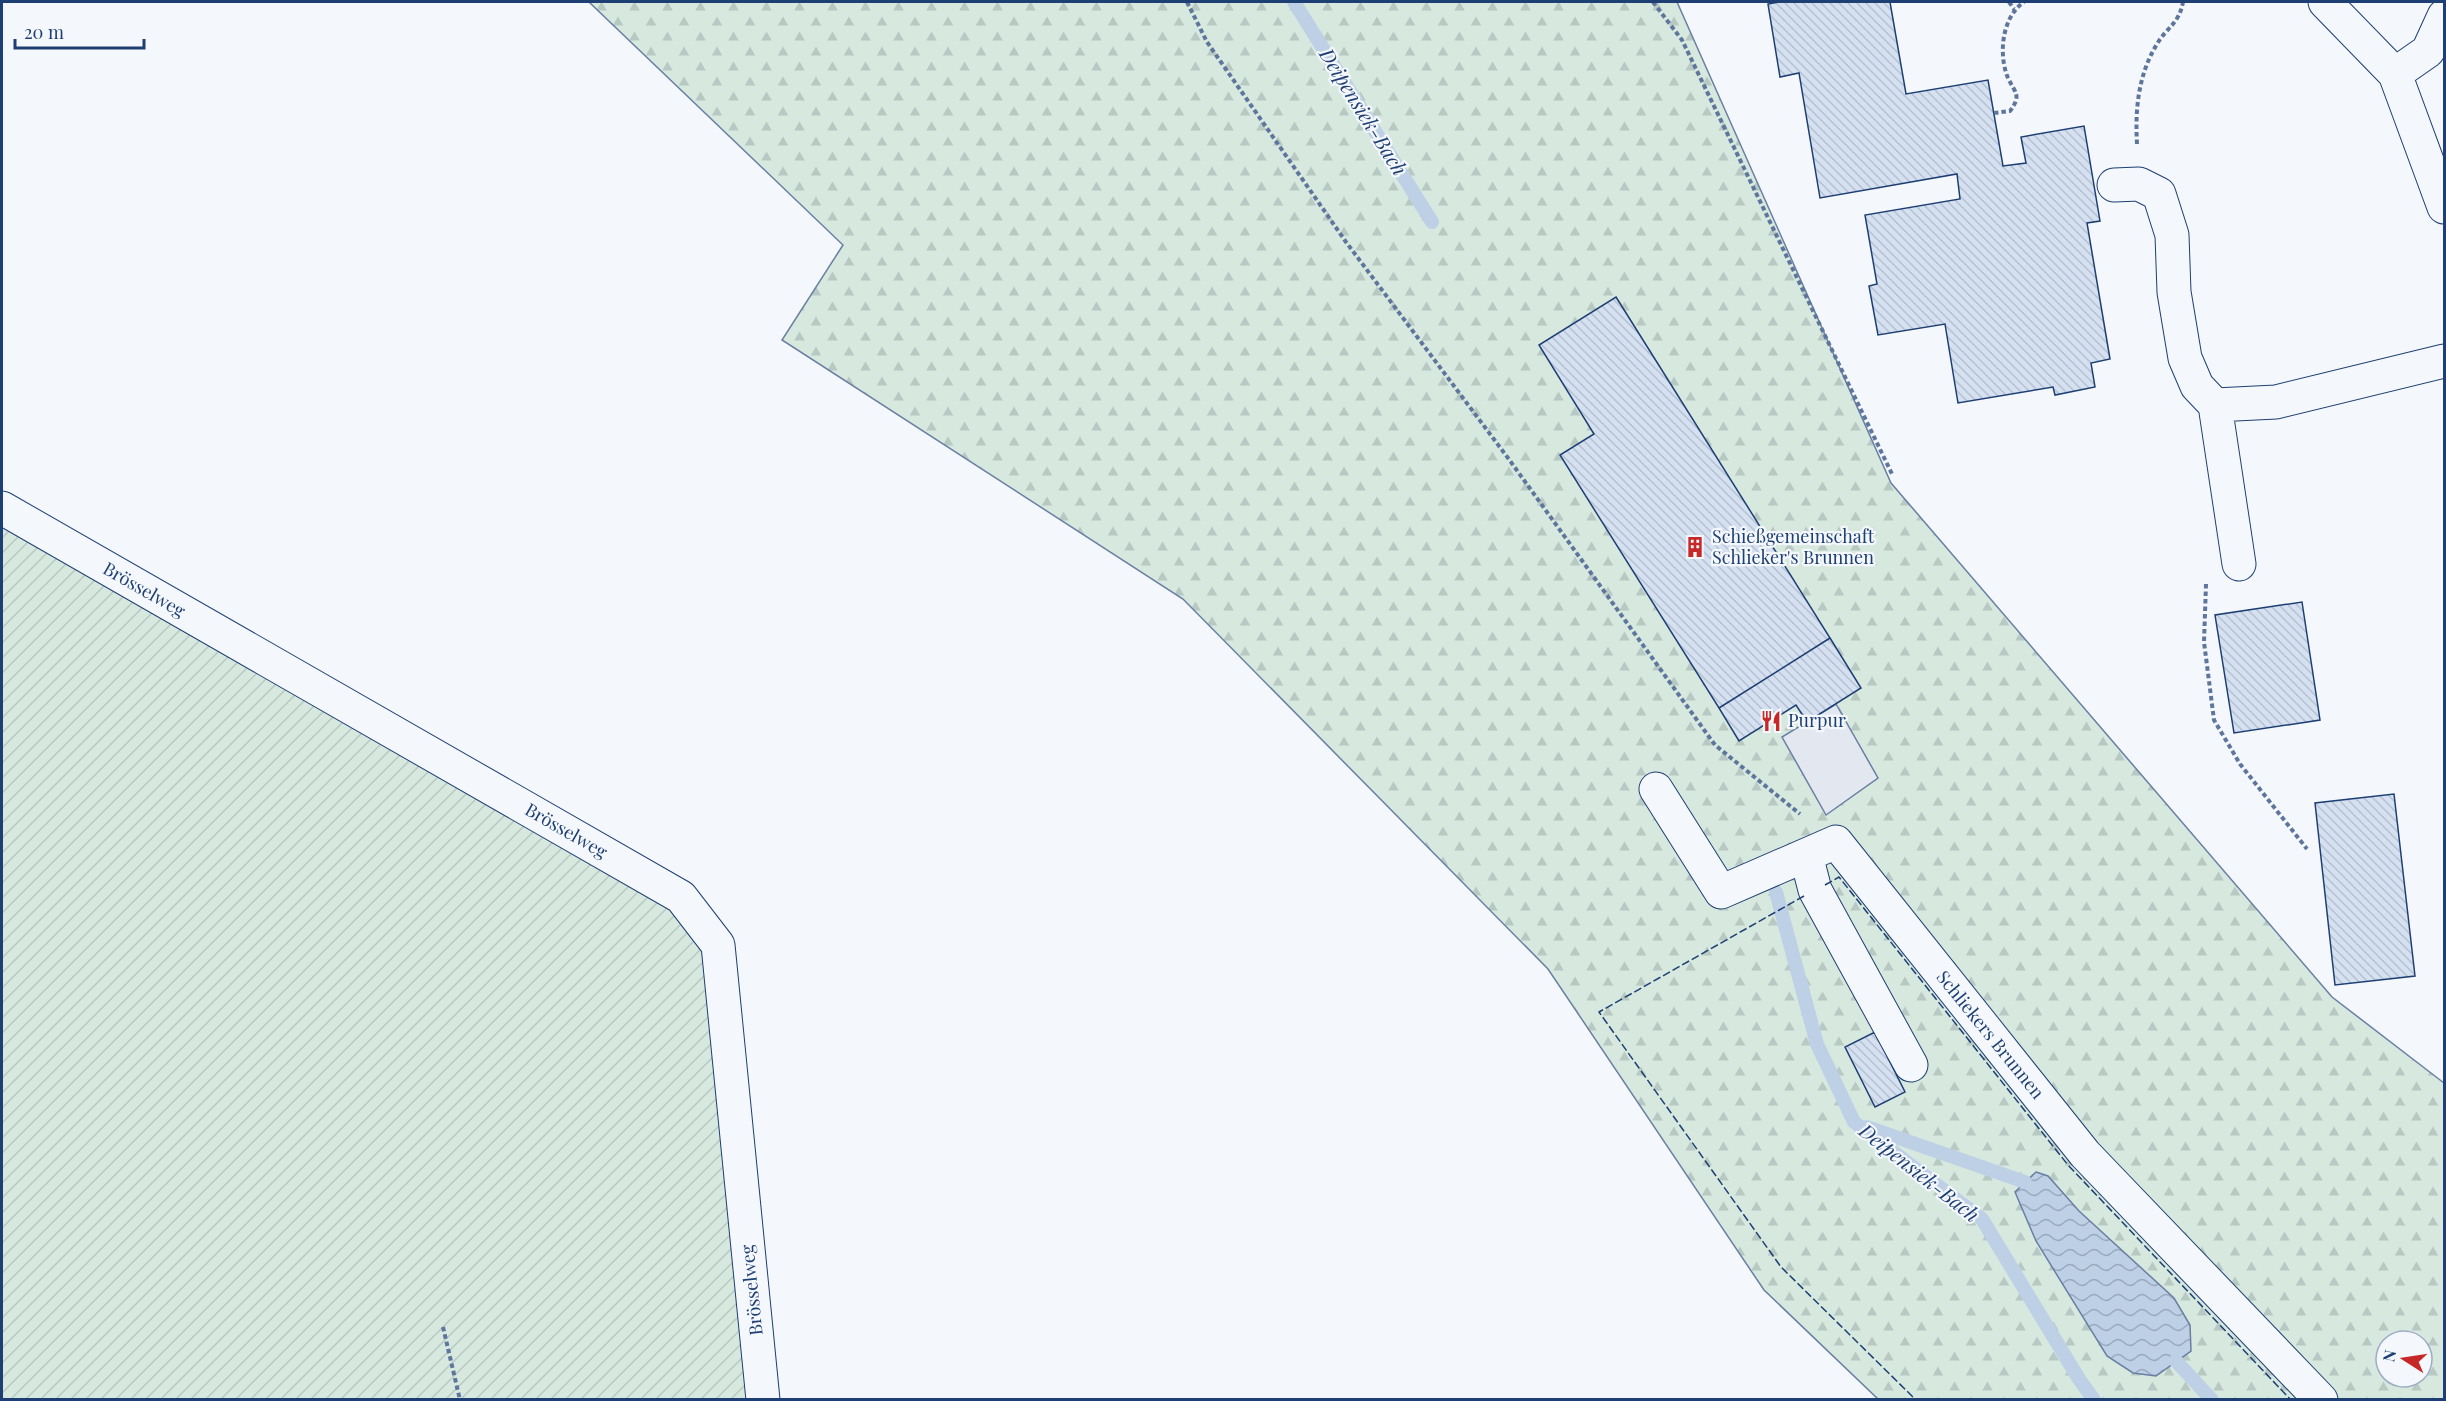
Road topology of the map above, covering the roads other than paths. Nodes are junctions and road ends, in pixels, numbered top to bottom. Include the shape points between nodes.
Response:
1 (2325, 2) edge
2 (2445, 16) edge
3 (2395, 74) junction
4 (2126, 185) road end
5 (2445, 207) edge
6 (2445, 361) edge
7 (2215, 405) junction
8 (2, 508) edge
9 (2239, 564) dead end
10 (1656, 789) dead end
11 (1806, 855) junction
12 (1911, 1065) dead end
13 (763, 1400) edge
14 (2321, 1400) edge

1 - 3 street
2 - 3 street via 2428,51
3 - 5 street
4 - 7 street via 2159,194 2172,236 2174,292 2185,358 2197,386
6 - 7 street via 2276,402
7 - 9 street
8 - 13 street, Brösselweg via 681,897 718,945
10 - 11 street via 1721,892
11 - 12 street via 1815,890
11 - 14 street, Schliekers Brunnen via 1836,842 2085,1154

